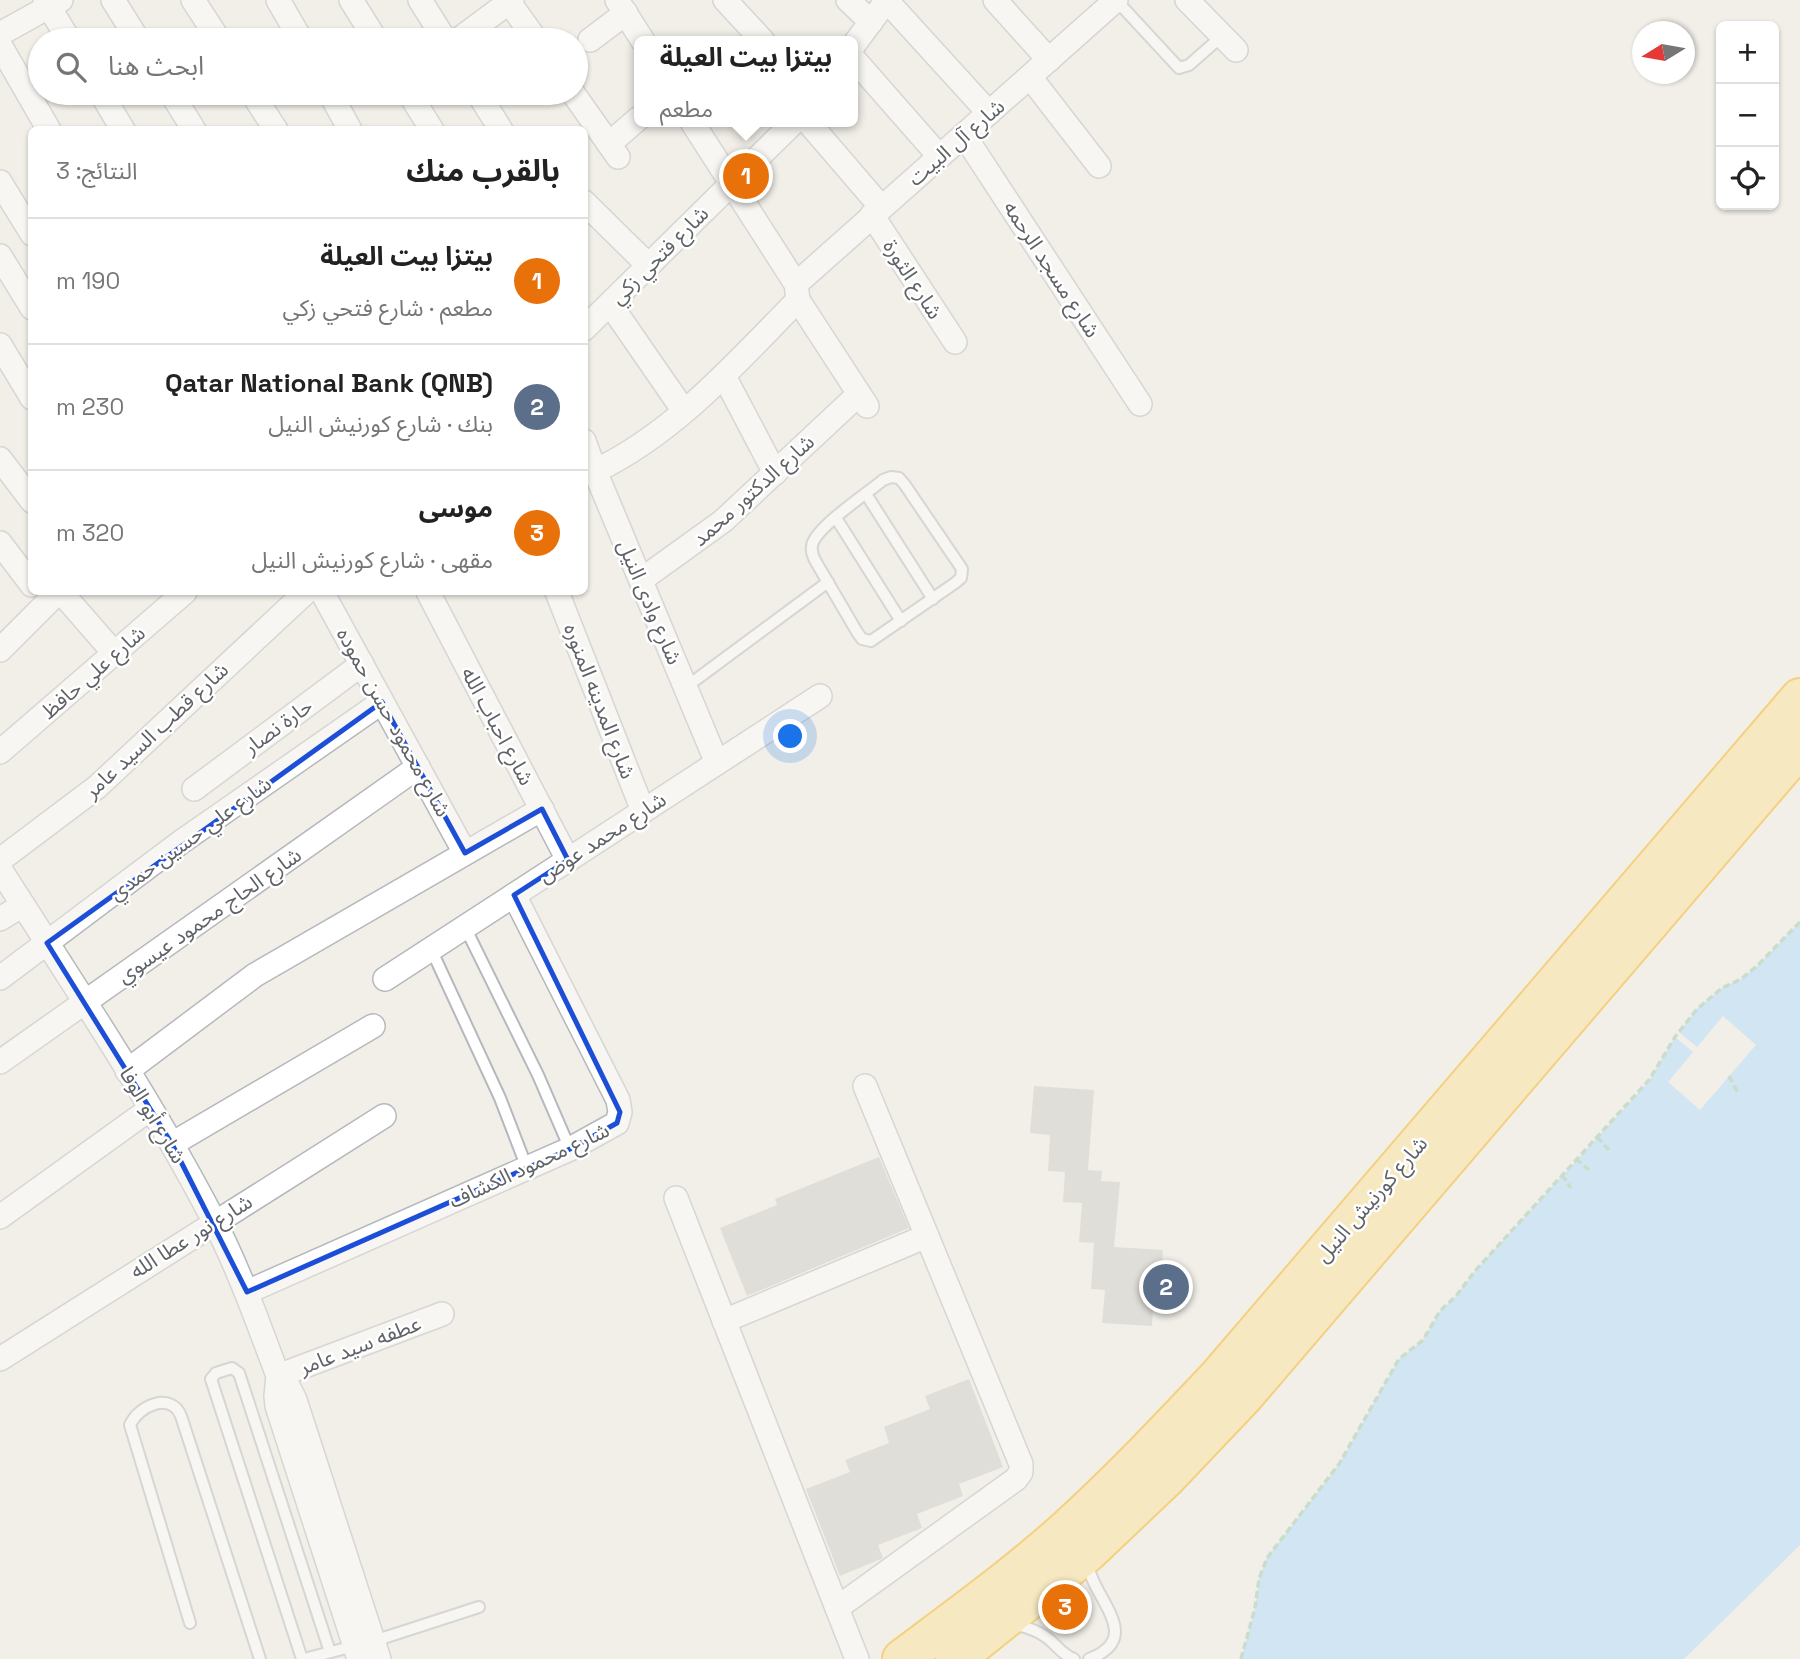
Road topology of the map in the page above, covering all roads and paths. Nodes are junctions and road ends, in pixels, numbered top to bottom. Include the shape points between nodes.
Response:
1 (113, 0) edge
2 (193, 0) edge
3 (278, 0) edge
4 (351, 0) edge
5 (420, 0) edge
6 (725, 0) edge
7 (848, 0) edge
8 (887, 0) edge
9 (995, 0) edge
10 (1116, 0) edge
11 (1187, 0) edge
12 (51, 2) edge
13 (506, 2) edge
14 (623, 5) edge
15 (871, 22) junction
16 (63, 28) edge
17 (130, 28) edge
18 (211, 28) edge
19 (294, 28) edge
20 (368, 28) edge
21 (438, 28) edge
22 (473, 28) edge
23 (527, 28) edge
24 (0, 34) edge
25 (640, 36) edge
26 (758, 36) edge
27 (858, 39) edge
28 (590, 40) dead end
29 (1229, 43) joint
30 (0, 45) edge
31 (1049, 60) junction
32 (858, 64) edge
33 (1030, 77) junction
34 (28, 94) edge
35 (35, 105) edge
36 (108, 105) edge
37 (178, 105) edge
38 (260, 105) edge
39 (336, 105) edge
40 (416, 105) edge
41 (485, 105) edge
42 (582, 105) edge
43 (989, 113) junction
44 (634, 124) edge
45 (47, 126) edge
46 (121, 126) edge
47 (192, 126) edge
48 (273, 126) edge
49 (348, 126) edge
50 (430, 126) edge
51 (499, 126) edge
52 (695, 127) edge
53 (789, 127) edge
54 (812, 127) edge
55 (964, 135) junction
56 (939, 156) junction
57 (1099, 166) dead end
58 (0, 182) edge
59 (731, 184) junction
60 (588, 206) edge
61 (877, 211) junction
62 (28, 228) edge
63 (0, 256) edge
64 (649, 266) junction
65 (797, 292) junction
66 (28, 302) edge
67 (610, 304) junction
68 (588, 326) edge
69 (955, 342) dead end
70 (0, 345) edge
71 (723, 376) junction
72 (28, 391) edge
73 (1140, 404) dead end
74 (684, 411) junction
75 (588, 453) edge
76 (0, 459) edge
77 (594, 471) junction
78 (775, 473) junction
79 (866, 494) junction
80 (28, 496) edge
81 (836, 518) junction
82 (3, 553) edge
83 (641, 580) junction
84 (28, 581) edge
85 (828, 582) junction
86 (50, 595) edge
87 (182, 595) edge
88 (303, 595) edge
89 (324, 595) edge
90 (430, 595) edge
91 (558, 595) edge
92 (933, 598) junction
93 (901, 621) junction
94 (0, 650) edge
95 (115, 654) junction
96 (362, 664) junction
97 (686, 687) junction
98 (820, 696) dead end
99 (1800, 698) edge
100 (382, 702) junction
101 (1800, 747) edge
102 (0, 752) edge
103 (717, 763) junction
104 (418, 767) junction
105 (194, 789) dead end
106 (542, 809) junction
107 (643, 811) junction
108 (465, 853) junction
109 (0, 860) edge
110 (568, 860) junction
111 (0, 869) edge
112 (514, 895) junction
113 (23, 905) junction
114 (0, 919) edge
115 (1800, 922) edge
116 (465, 927) junction
117 (47, 943) junction
118 (431, 949) junction
119 (0, 978) edge
120 (385, 979) dead end
121 (84, 1003) junction
122 (373, 1026) dead end
123 (0, 1062) edge
124 (127, 1071) junction
125 (1729, 1076) dead end
126 (865, 1086) dead end
127 (1738, 1093) dead end
128 (150, 1109) junction
129 (384, 1116) dead end
130 (1597, 1136) junction
131 (172, 1144) junction
132 (570, 1150) junction
133 (1610, 1151) dead end
134 (1576, 1159) junction
135 (527, 1168) junction
136 (1589, 1170) dead end
137 (1562, 1175) junction
138 (1571, 1188) dead end
139 (676, 1198) dead end
140 (0, 1217) edge
141 (214, 1221) junction
142 (927, 1236) junction
143 (247, 1292) junction
144 (442, 1314) dead end
145 (724, 1321) junction
146 (0, 1359) edge
147 (278, 1376) junction
148 (1087, 1553) junction
149 (479, 1607) dead end
150 (837, 1608) junction
151 (190, 1623) dead end
152 (1000, 1625) junction
153 (366, 1651) edge
154 (325, 1655) edge
155 (260, 1659) edge
156 (303, 1659) edge
157 (857, 1659) edge
158 (902, 1659) edge
159 (955, 1659) edge
160 (1074, 1659) edge
161 (1090, 1659) edge
162 (1241, 1659) edge

1 - 17 street
2 - 18 street
3 - 19 street
4 - 20 street
5 - 21 street
6 - 26 street
7 - 15 street
8 - 15 street
8 - 43 street
9 - 31 street
10 - 29 lane via 1180,68
10 - 31 street, شارع آل البيت
11 - 29 street
12 - 16 street
12 - 24 street
13 - 22 street
13 - 23 street
14 - 25 street
14 - 28 street
15 - 27 street
30 - 34 street
31 - 33 street, شارع آل البيت
32 - 56 street
33 - 43 street, شارع آل البيت
33 - 57 street
35 - 45 street
36 - 46 street
37 - 47 street
38 - 48 street
39 - 49 street
40 - 50 street
41 - 51 street
42 - 44 street via 614,150
43 - 55 street, شارع آل البيت
52 - 59 street
53 - 59 street, شارع فتحي زكي
54 - 61 street, شارع الثورة
55 - 56 street, شارع آل البيت
55 - 73 street, شارع مسجد الرحمه
56 - 61 street, شارع آل البيت
58 - 62 street
59 - 64 street, شارع فتحي زكي
59 - 65 street
60 - 64 street
61 - 65 street, شارع آل البيت
61 - 69 street, شارع الثورة
63 - 66 street
64 - 67 street, شارع فتحي زكي
65 - 71 street, شارع آل البيت
65 - 78 street, شارع الدكتور محمد via 863,400
67 - 68 street, شارع فتحي زكي
67 - 74 street
70 - 72 street
71 - 74 street, شارع آل البيت
71 - 78 street
74 - 77 street, شارع آل البيت via 622,458
75 - 77 street, شارع وادى النيل
76 - 80 street
77 - 83 street, شارع وادى النيل
78 - 83 street, شارع الدكتور محمد via 723,521
79 - 81 lane
79 - 92 lane
79 - 92 lane via 891,477 900,478 962,569 961,578
81 - 85 lane via 812,545 812,554
81 - 93 lane
82 - 84 street
83 - 97 street, شارع وادى النيل
85 - 93 lane via 862,639 871,641
85 - 97 lane
86 - 94 street
86 - 95 street
87 - 95 street, شارع علي حافظ
88 - 109 street, شارع قطب السيد عامر via 97,788
89 - 96 street, شارع محمود حسن حموده
90 - 106 street, شارع احباب الله
91 - 107 street, شارع المدينه المنوره
92 - 93 lane
95 - 102 street, شارع علي حافظ
96 - 100 street, شارع محمود حسن حموده
96 - 105 street, حارة نصار
97 - 103 street, شارع وادى النيل
98 - 103 street, شارع محمد عوض
99 - 158 highway, شارع كورنيش النيل via 1218,1377 1066,1530
100 - 104 street, شارع محمود حسن حموده
100 - 117 street, شارع علي حسين حمدي via 181,842
101 - 148 highway, شارع كورنيش النيل via 1242,1397
103 - 107 street, شارع محمد عوض
104 - 108 street, شارع محمود حسن حموده
104 - 121 street, شارع الحاج محمود عيسوي
106 - 108 street
106 - 110 street, شارع احباب الله
107 - 110 street, شارع محمد عوض
108 - 124 street via 255,975
110 - 112 street, شارع محمد عوض
111 - 113 street, شارع أبو الوفا
112 - 116 street, شارع محمد عوض
112 - 132 street, شارع محمود الكشاف via 618,1100 617,1123
113 - 114 street
113 - 117 street, شارع أبو الوفا
115 - 130 path via 1741,979 1698,1009 1649,1080
116 - 118 street, شارع محمد عوض
116 - 132 lane
117 - 119 street, شارع علي حسين حمدي
117 - 121 street, شارع أبو الوفا
118 - 120 street, شارع محمد عوض
118 - 135 lane
121 - 123 street, شارع الحاج محمود عيسوي
121 - 124 street, شارع أبو الوفا
122 - 131 street
124 - 128 street, شارع أبو الوفا
125 - 127 path
126 - 142 street
128 - 131 street, شارع أبو الوفا
128 - 140 street
129 - 141 street, شارع نور عطا الله
130 - 133 path
130 - 134 path
131 - 141 street, شارع أبو الوفا
132 - 135 street, شارع محمود الكشاف
134 - 136 path
134 - 137 path
135 - 143 street, شارع محمود الكشاف
137 - 138 path
137 - 162 path via 1440,1311 1423,1340 1399,1359 1339,1464 1267,1558
139 - 145 street
141 - 143 street, شارع أبو الوفا
141 - 146 street, شارع نور عطا الله
142 - 145 street
142 - 150 street via 1021,1464 1020,1472
143 - 147 street, شارع أبو الوفا
144 - 147 street, عطفه سيد عامر
145 - 150 street
147 - 153 street, شارع أبو الوفا via 277,1406
148 - 152 highway, شارع كورنيش النيل
148 - 161 lane via 1093,1584 1116,1627 1107,1648
149 - 153 lane
150 - 157 street
151 - 155 lane via 130,1424 134,1415 161,1403 170,1403 181,1416
152 - 159 highway, شارع كورنيش النيل
152 - 160 lane via 1035,1630
153 - 154 lane
154 - 156 lane
154 - 156 lane via 239,1373 232,1368 211,1379

